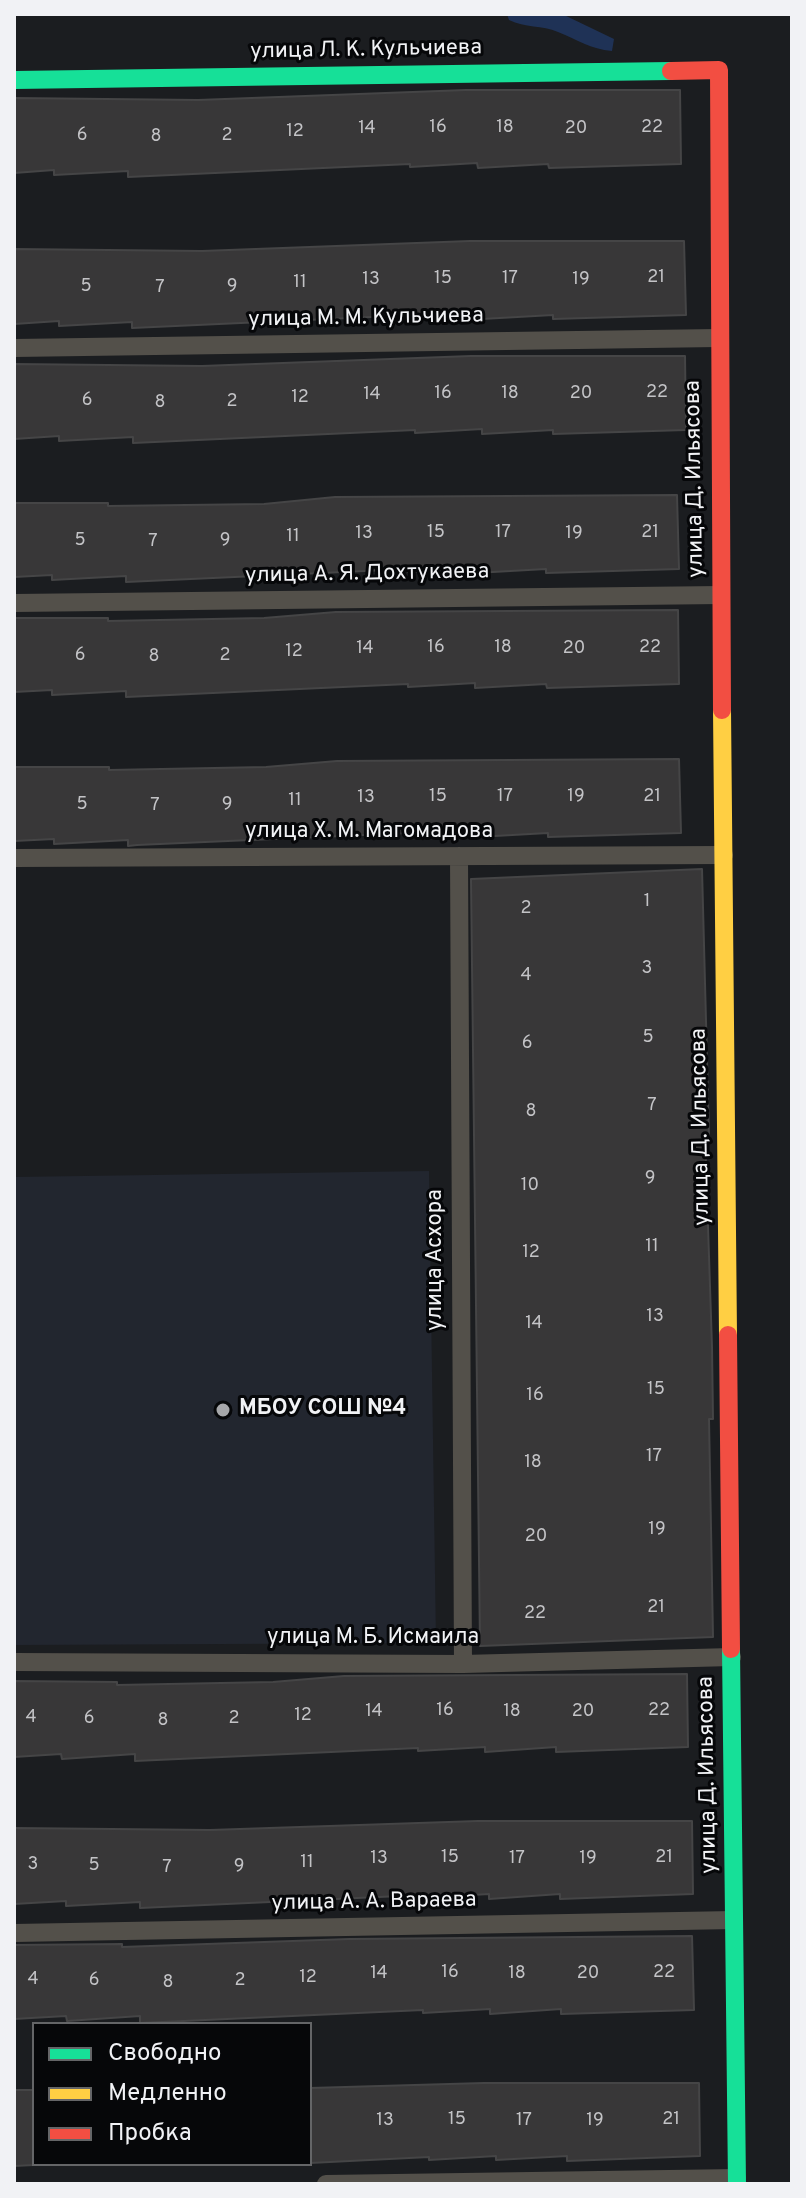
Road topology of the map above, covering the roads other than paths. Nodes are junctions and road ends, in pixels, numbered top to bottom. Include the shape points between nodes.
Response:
1 (719, 70) joint
2 (14, 80) edge
3 (718, 338) junction
4 (14, 348) edge
5 (721, 595) junction
6 (14, 603) edge
7 (724, 855) junction
8 (459, 856) junction
9 (14, 858) edge
10 (732, 1657) junction
11 (14, 1662) edge
12 (463, 1664) junction
13 (734, 1920) junction
14 (14, 1933) edge
15 (737, 2181) edge
16 (326, 2184) edge

1 - 2 street, улица Л. К. Кульчиева
1 - 3 street, улица Д. Ильясова
3 - 4 street, улица М. М. Кульчиева
3 - 5 street, улица Д. Ильясова
5 - 6 street, улица А. Я. Дохтукаева
5 - 7 street, улица Д. Ильясова
7 - 8 street, улица Х. М. Магомадова
7 - 10 street, улица Д. Ильясова
8 - 9 street, улица Х. М. Магомадова
8 - 12 street, улица Асхора
10 - 12 street, улица М. Б. Исмаила
10 - 13 street, улица Д. Ильясова
11 - 12 street, улица М. Б. Исмаила
13 - 14 street, улица А. А. Вараева
13 - 15 street, улица Д. Ильясова
15 - 16 street

